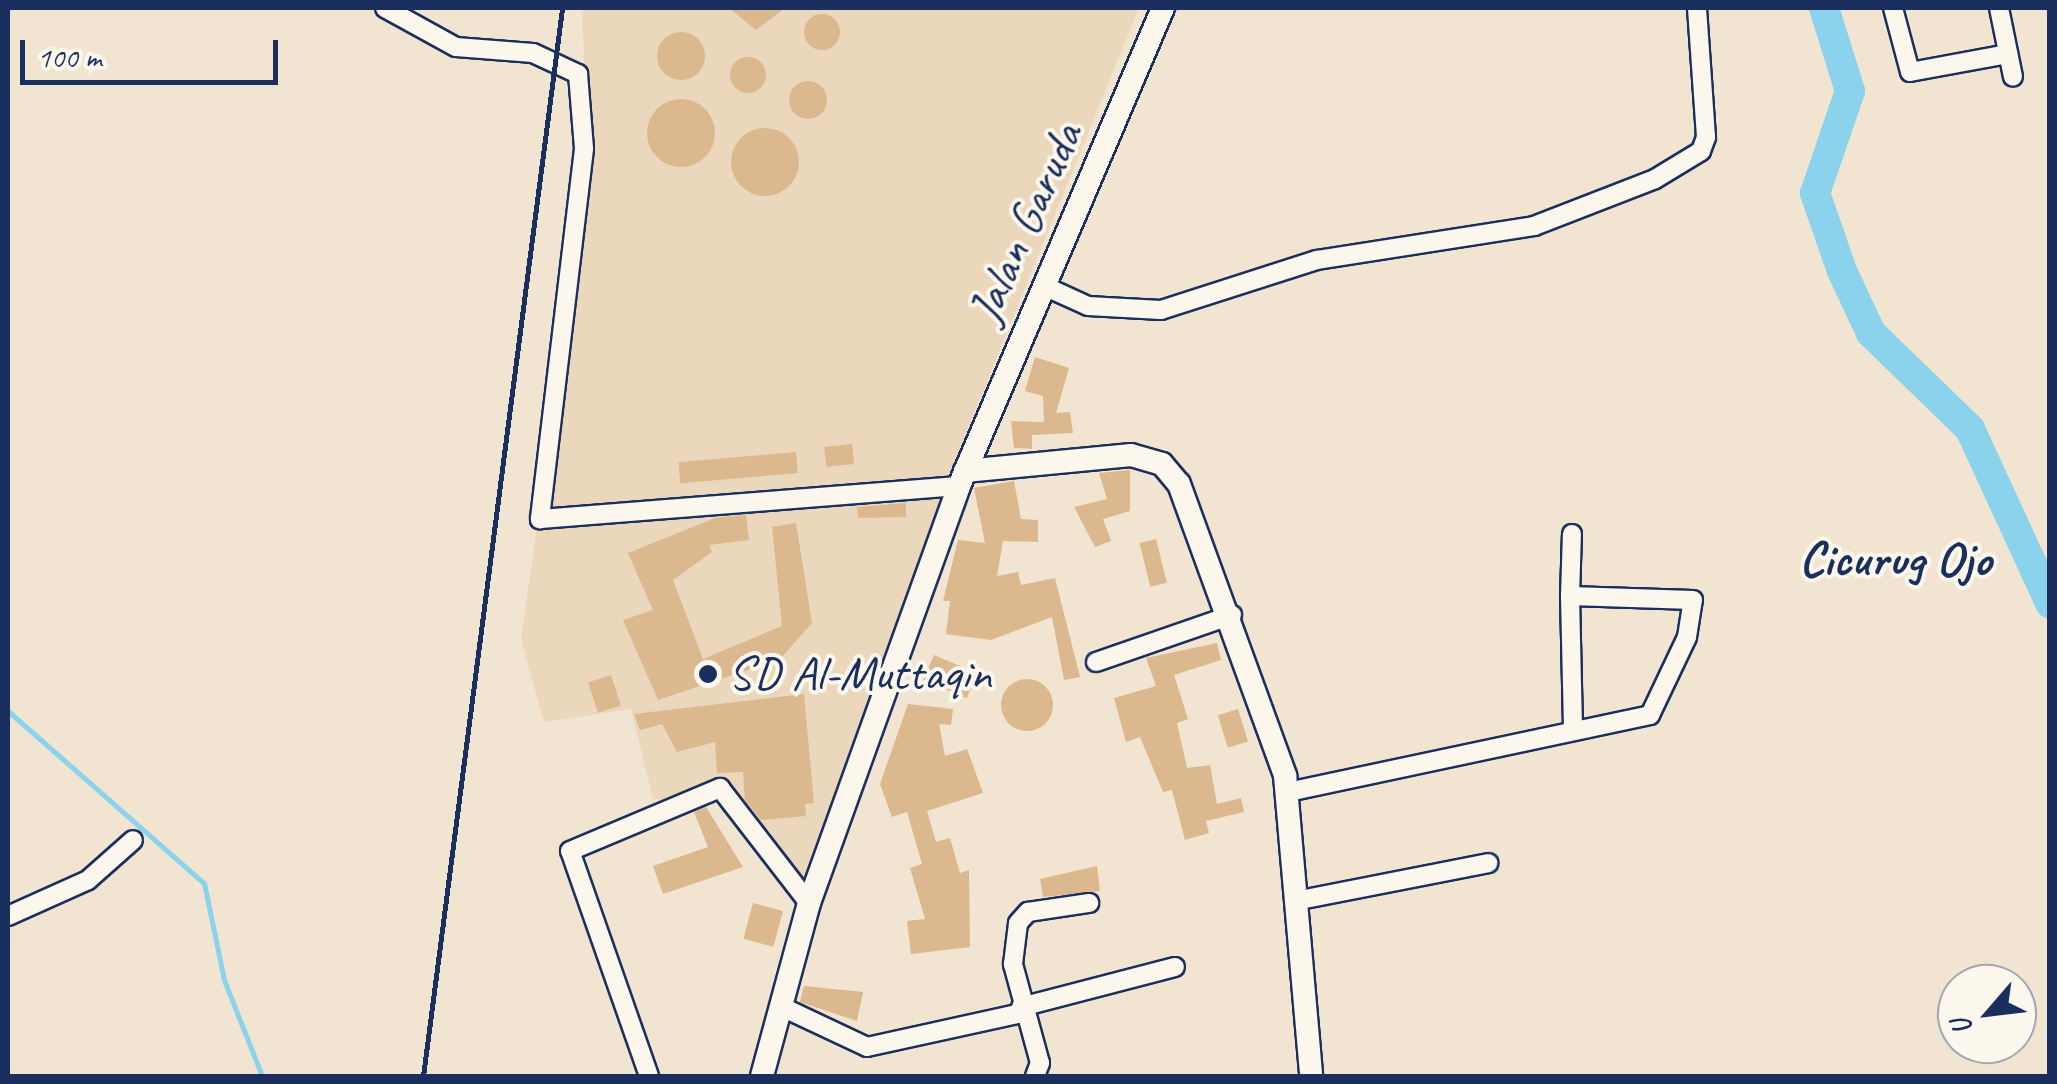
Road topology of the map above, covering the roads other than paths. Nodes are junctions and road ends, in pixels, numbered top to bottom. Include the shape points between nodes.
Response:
1 (386, 8) edge
2 (1163, 8) edge
3 (1696, 8) edge
4 (1893, 8) edge
5 (1998, 8) edge
6 (2008, 54) junction
7 (2014, 77) dead end
8 (1044, 286) junction
9 (962, 478) junction
10 (1572, 534) dead end
11 (1570, 596) junction
12 (1232, 614) junction
13 (1096, 662) dead end
14 (1573, 731) junction
15 (1288, 792) junction
16 (133, 840) dead end
17 (1488, 863) dead end
18 (1300, 900) junction
19 (1089, 903) dead end
20 (809, 904) junction
21 (8, 916) edge
22 (1175, 967) dead end
23 (780, 1006) junction
24 (1022, 1010) junction
25 (767, 1075) edge
26 (649, 1076) edge
27 (1035, 1076) edge
28 (1311, 1076) edge

1 - 9 street via 456,47 533,53 578,74 584,150 540,518
2 - 8 main road, Jalan Garuda
3 - 8 street via 1708,126 1694,157 1534,226 1317,260 1161,310 1088,306
4 - 6 street via 1910,72
5 - 6 street
6 - 7 street
8 - 9 main road, Jalan Garuda
9 - 12 main road via 1119,455 1155,460 1179,484
9 - 20 main road, Jalan Garuda
10 - 11 street
11 - 14 street
11 - 14 street via 1680,594 1696,609 1650,715
12 - 13 street
12 - 15 main road
14 - 15 street
15 - 18 main road
16 - 21 street via 88,880
17 - 18 street
18 - 28 main road
19 - 24 street via 1020,918 1013,964
20 - 23 main road, Jalan Garuda
20 - 26 street via 720,788 570,851
22 - 24 street
23 - 24 street via 867,1047
23 - 25 main road, Jalan Garuda
24 - 27 street via 1040,1064

